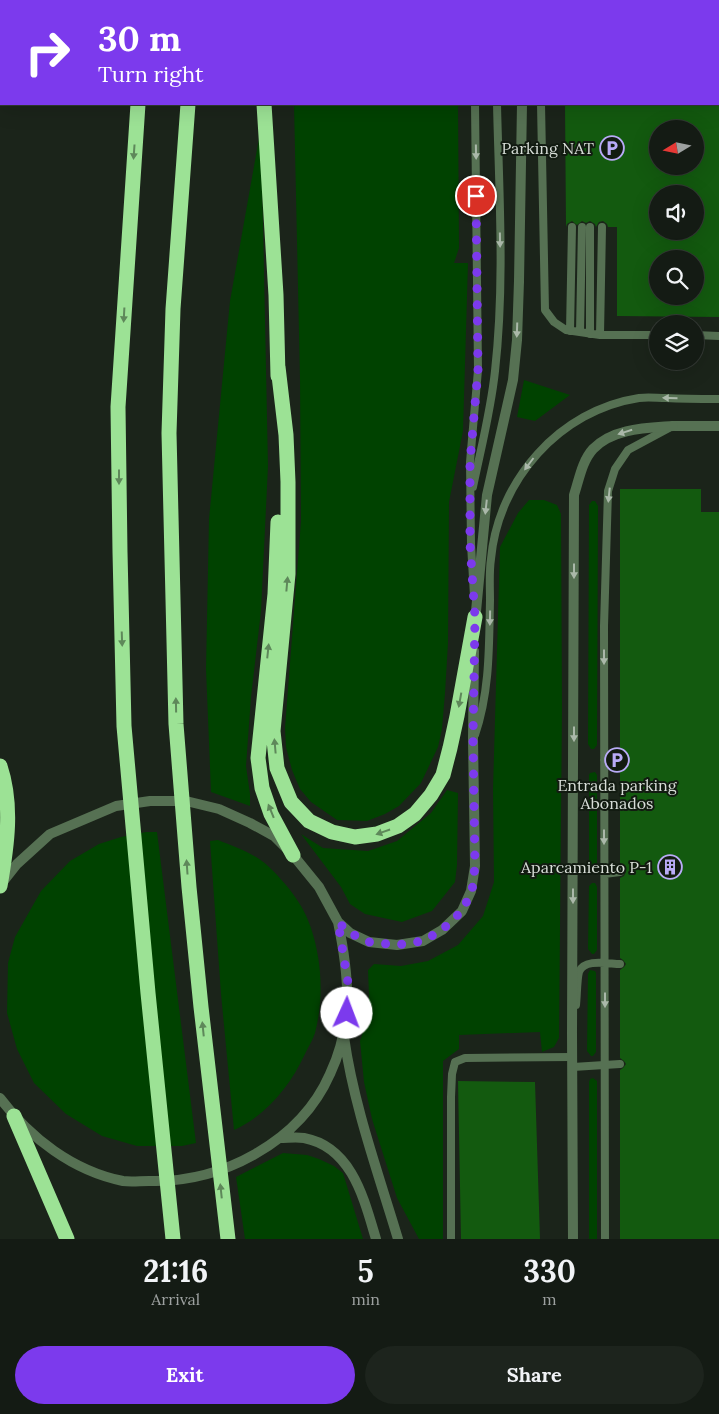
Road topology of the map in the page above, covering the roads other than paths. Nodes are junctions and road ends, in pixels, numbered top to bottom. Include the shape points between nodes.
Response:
1 (138, 105) edge
2 (188, 105) edge
3 (264, 105) edge
4 (475, 105) edge
5 (497, 105) edge
6 (522, 105) edge
7 (541, 105) edge
8 (572, 227) dead end
9 (602, 227) dead end
10 (570, 331) junction
11 (580, 332) junction
12 (590, 334) junction
13 (600, 335) junction
14 (649, 335) edge
15 (704, 336) edge
16 (719, 336) edge
17 (278, 366) junction
18 (719, 399) edge
19 (673, 426) junction
20 (719, 426) edge
21 (470, 501) junction
22 (475, 617) junction
23 (473, 739) junction
24 (604, 760) junction
25 (617, 760) dead end
26 (0, 766) edge
27 (293, 854) junction
28 (620, 872) dead end
29 (604, 874) junction
30 (0, 886) edge
31 (338, 922) junction
32 (604, 964) junction
33 (620, 964) dead end
34 (343, 1033) junction
35 (572, 1033) junction
36 (572, 1062) junction
37 (620, 1064) dead end
38 (605, 1065) junction
39 (0, 1098) edge
40 (14, 1116) junction
41 (280, 1138) junction
42 (66, 1239) edge
43 (173, 1239) edge
44 (228, 1239) edge
45 (376, 1239) edge
46 (398, 1239) edge
47 (451, 1239) edge
48 (573, 1239) edge
49 (605, 1239) edge

1 -> 43 highway via 118,407 124,717
44 -> 2 highway via 200,998 176,724 169,433 173,309
3 - 17 highway
4 -> 21 lane via 478,370
5 -> 21 lane via 500,277 495,371
6 -> 22 street via 517,340 513,380 488,495
7 - 10 lane via 544,310 554,322
8 - 10 lane
9 - 13 lane
10 - 11 lane
11 - 12 lane
11 - 12 lane via 586,227
12 - 13 lane
13 - 14 lane
15 - 16 lane
22 -> 17 highway via 452,740 443,775 431,795 415,814 398,826 377,834 355,837 332,832 309,821 292,802 277,768 273,732 288,574 286,435
27 -> 17 highway via 271,814 262,788 258,758 275,594 280,473
18 -> 23 lane via 641,398 611,405 563,431 530,462 505,505 492,544 487,685 483,713
19 - 20 street
19 -> 24 lane via 628,450 615,469 608,490
19 -> 35 street via 635,429 610,437 593,449 574,495
21 - 22 lane
22 - 23 street
23 - 31 street via 475,866 472,891 462,911 442,930 423,941 397,945 369,942 350,933
24 - 25 lane
24 -> 29 lane
26 - 30 highway via 8,812 7,845
27 - 30 street via 274,836 219,808 186,801 150,801 116,806 50,834 17,864
27 - 31 street via 319,887
28 - 29 lane
29 - 32 lane
31 - 34 street via 348,983
32 - 33 lane
32 - 35 lane via 584,965 579,972
32 -> 38 lane
34 - 41 street via 330,1075 311,1109
34 - 46 street via 362,1126
35 - 36 street
36 - 38 lane
36 - 47 lane via 465,1058 455,1062 451,1097
36 - 48 street
37 - 38 lane
38 - 49 lane
39 - 40 street
40 - 41 street via 58,1155 123,1181 197,1178 241,1162
40 - 42 highway
41 - 45 street via 303,1138 323,1145 343,1159 362,1192

